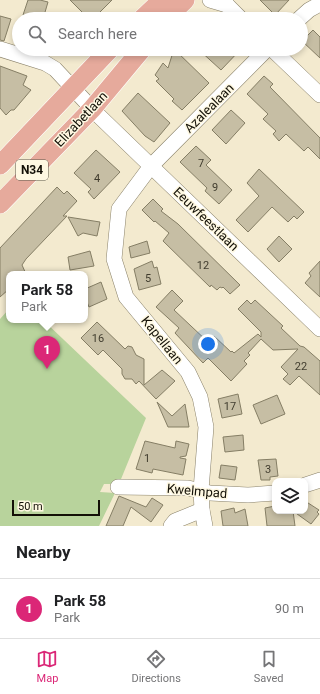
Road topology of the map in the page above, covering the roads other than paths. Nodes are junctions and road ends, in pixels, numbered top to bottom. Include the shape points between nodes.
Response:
1 (162, 0) edge
2 (185, 0) edge
3 (210, 0) edge
4 (226, 3) edge
5 (320, 4) edge
6 (149, 12) edge
7 (172, 12) edge
8 (234, 12) edge
9 (307, 12) edge
10 (0, 49) edge
11 (12, 53) edge
12 (22, 56) edge
13 (104, 56) edge
14 (136, 56) edge
15 (260, 56) edge
16 (279, 56) edge
17 (74, 88) junction
18 (320, 95) edge
19 (92, 109) junction
20 (0, 165) edge
21 (151, 166) junction
22 (0, 204) edge
23 (320, 329) edge
24 (320, 480) edge
25 (308, 484) edge
26 (118, 487) dead end
27 (201, 490) junction
28 (272, 493) edge
29 (202, 510) junction
30 (171, 526) edge
31 (205, 526) edge

1 - 6 main road
2 - 7 main road
3 - 4 street
4 - 8 street
5 - 9 street
10 - 11 street, Eeuwfeestlaan
12 - 17 street, Eeuwfeestlaan via 56,68
13 - 17 main road, Elizabetlaan / N34
14 - 19 main road, Elizabetlaan / N34
15 - 21 street, Azalealaan
16 - 18 street
17 - 19 street, Eeuwfeestlaan
17 - 20 main road, Elizabetlaan / N34
19 - 21 street, Eeuwfeestlaan
19 - 22 main road, Elizabetlaan / N34
21 - 23 street, Eeuwfeestlaan
21 - 27 street, Kapellaan via 119,209 114,259 126,297 188,372 200,397 206,427
24 - 25 street
26 - 27 street, Kwelmpad
27 - 28 street, Kwelmpad via 222,494
27 - 29 street, Kapellaan
29 - 30 street via 175,521
29 - 31 street, Kapellaan

